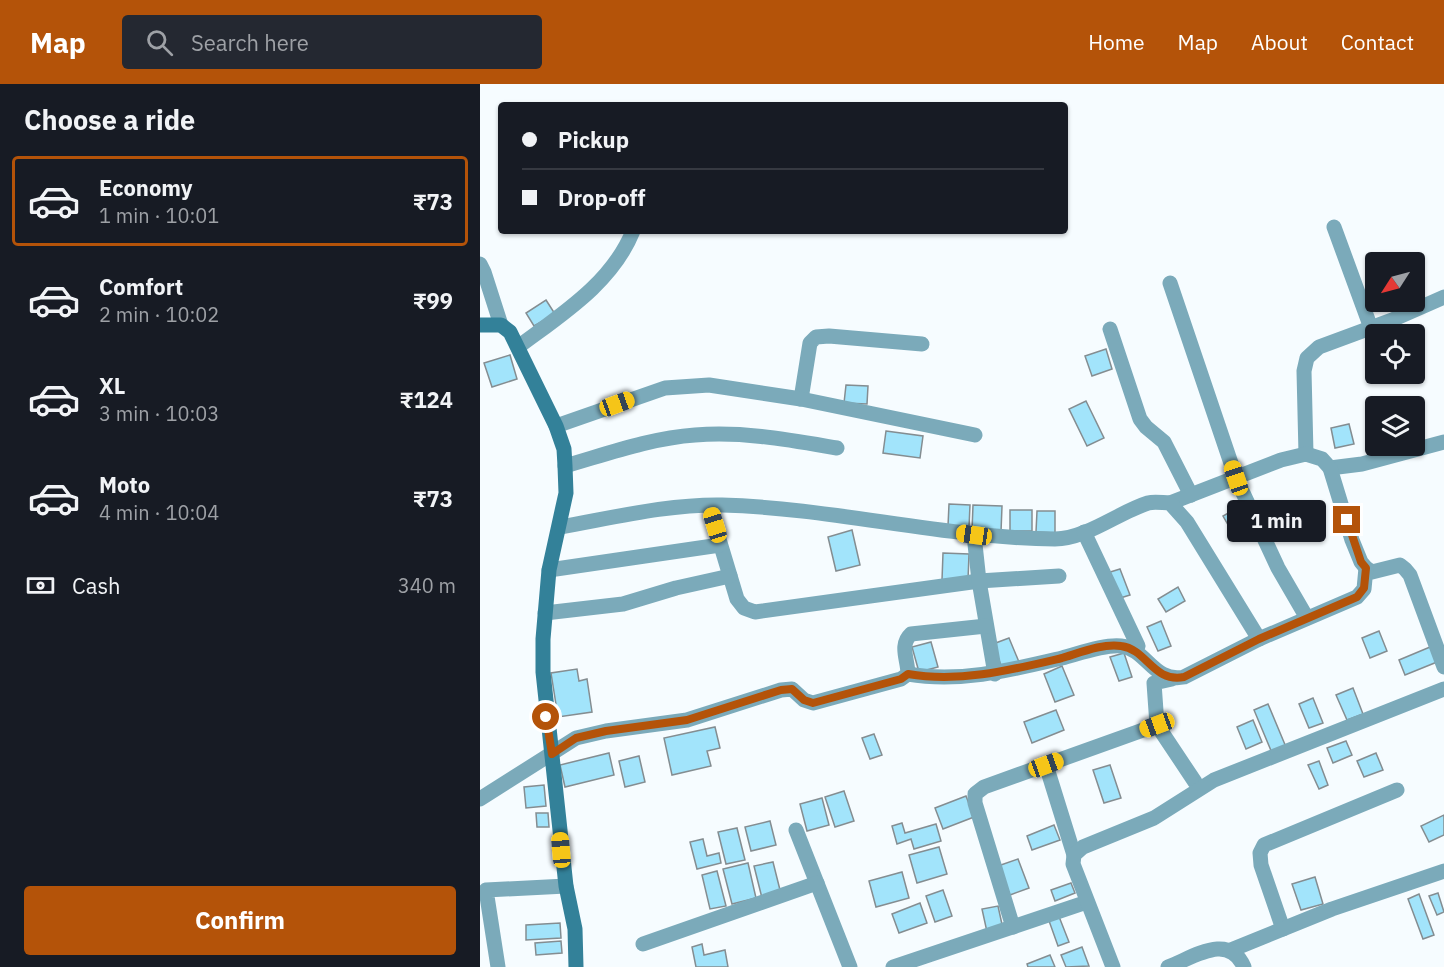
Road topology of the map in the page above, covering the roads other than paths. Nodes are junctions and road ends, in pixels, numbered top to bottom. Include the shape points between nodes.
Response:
1 (1334, 227) dead end
2 (632, 234) edge
3 (480, 264) edge
4 (1170, 283) dead end
5 (1444, 297) edge
6 (1370, 324) edge
7 (1380, 324) edge
8 (480, 325) edge
9 (501, 325) junction
10 (1110, 329) dead end
11 (1365, 330) edge
12 (922, 344) dead end
13 (518, 347) junction
14 (801, 399) junction
15 (556, 426) junction
16 (975, 435) dead end
17 (1444, 442) edge
18 (837, 448) dead end
19 (1306, 454) junction
20 (566, 466) junction
21 (1330, 468) junction
22 (1236, 478) junction
23 (1191, 495) junction
24 (1170, 503) junction
25 (709, 506) junction
26 (560, 527) junction
27 (1084, 532) junction
28 (974, 535) junction
29 (720, 545) junction
30 (1366, 568) junction
31 (549, 570) junction
32 (730, 576) junction
33 (1059, 576) dead end
34 (979, 581) junction
35 (545, 613) junction
36 (1307, 618) junction
37 (986, 626) junction
38 (1259, 639) junction
39 (1138, 646) dead end
40 (1444, 667) edge
41 (908, 674) junction
42 (995, 674) junction
43 (1173, 679) junction
44 (1444, 689) edge
45 (1157, 725) junction
46 (552, 754) junction
47 (1046, 765) junction
48 (1195, 782) dead end
49 (1397, 790) dead end
50 (480, 799) edge
51 (796, 830) dead end
52 (1074, 855) junction
53 (1444, 871) edge
54 (817, 884) junction
55 (566, 886) junction
56 (483, 890) edge
57 (1087, 902) junction
58 (1013, 927) junction
59 (1283, 929) junction
60 (643, 944) dead end
61 (1231, 950) junction
62 (498, 967) edge
63 (576, 967) edge
64 (849, 967) edge
65 (893, 967) edge
66 (1113, 967) edge
67 (1168, 967) edge
68 (1244, 967) edge

1 - 6 street
2 - 13 street via 613,268 598,284
3 - 9 street
4 - 22 street
5 - 7 street
8 - 9 street
9 - 13 street
10 - 23 street via 1140,419 1164,442
11 - 19 street via 1319,347 1307,358
12 - 14 street via 816,337 810,343
13 - 15 street
14 - 15 street via 687,385 637,396
14 - 16 street
15 - 20 street
17 - 21 street via 1362,464
18 - 20 street via 770,437 694,435
19 - 21 street via 1322,459
19 - 22 street
20 - 26 street
21 - 30 street via 1352,540
22 - 23 street
22 - 36 street via 1278,568
23 - 24 street
24 - 27 street via 1150,502
24 - 38 street via 1187,522
25 - 26 street
25 - 28 street via 843,516
25 - 29 street
26 - 31 street
27 - 28 street via 1059,539
27 - 39 street
28 - 34 street
29 - 31 street
29 - 32 street
30 - 36 street via 1364,588 1357,597
30 - 40 street via 1372,572 1400,566 1406,569
31 - 35 street
32 - 34 street via 737,599 744,608 755,612
32 - 35 street via 623,603
33 - 34 street
34 - 37 street
35 - 46 street via 543,672
36 - 38 street
37 - 41 street via 911,634 904,646
37 - 42 street
38 - 43 street
41 - 42 street via 927,678
41 - 46 street via 813,703 792,689 781,690 687,720 576,738
42 - 43 street via 1121,646
43 - 45 street via 1155,683
44 - 52 street via 1214,780 1168,810 1083,847
45 - 47 street
45 - 48 street
46 - 50 street
46 - 55 street
47 - 52 street
47 - 58 street via 984,787 975,794
49 - 59 street via 1264,844 1261,865
51 - 54 street
52 - 57 street via 1073,864
53 - 59 street
54 - 60 street
54 - 64 street
55 - 56 street
55 - 63 street via 575,929
56 - 62 street
57 - 58 street
57 - 66 street
58 - 65 street
59 - 61 street
61 - 67 street via 1215,949
61 - 68 street

